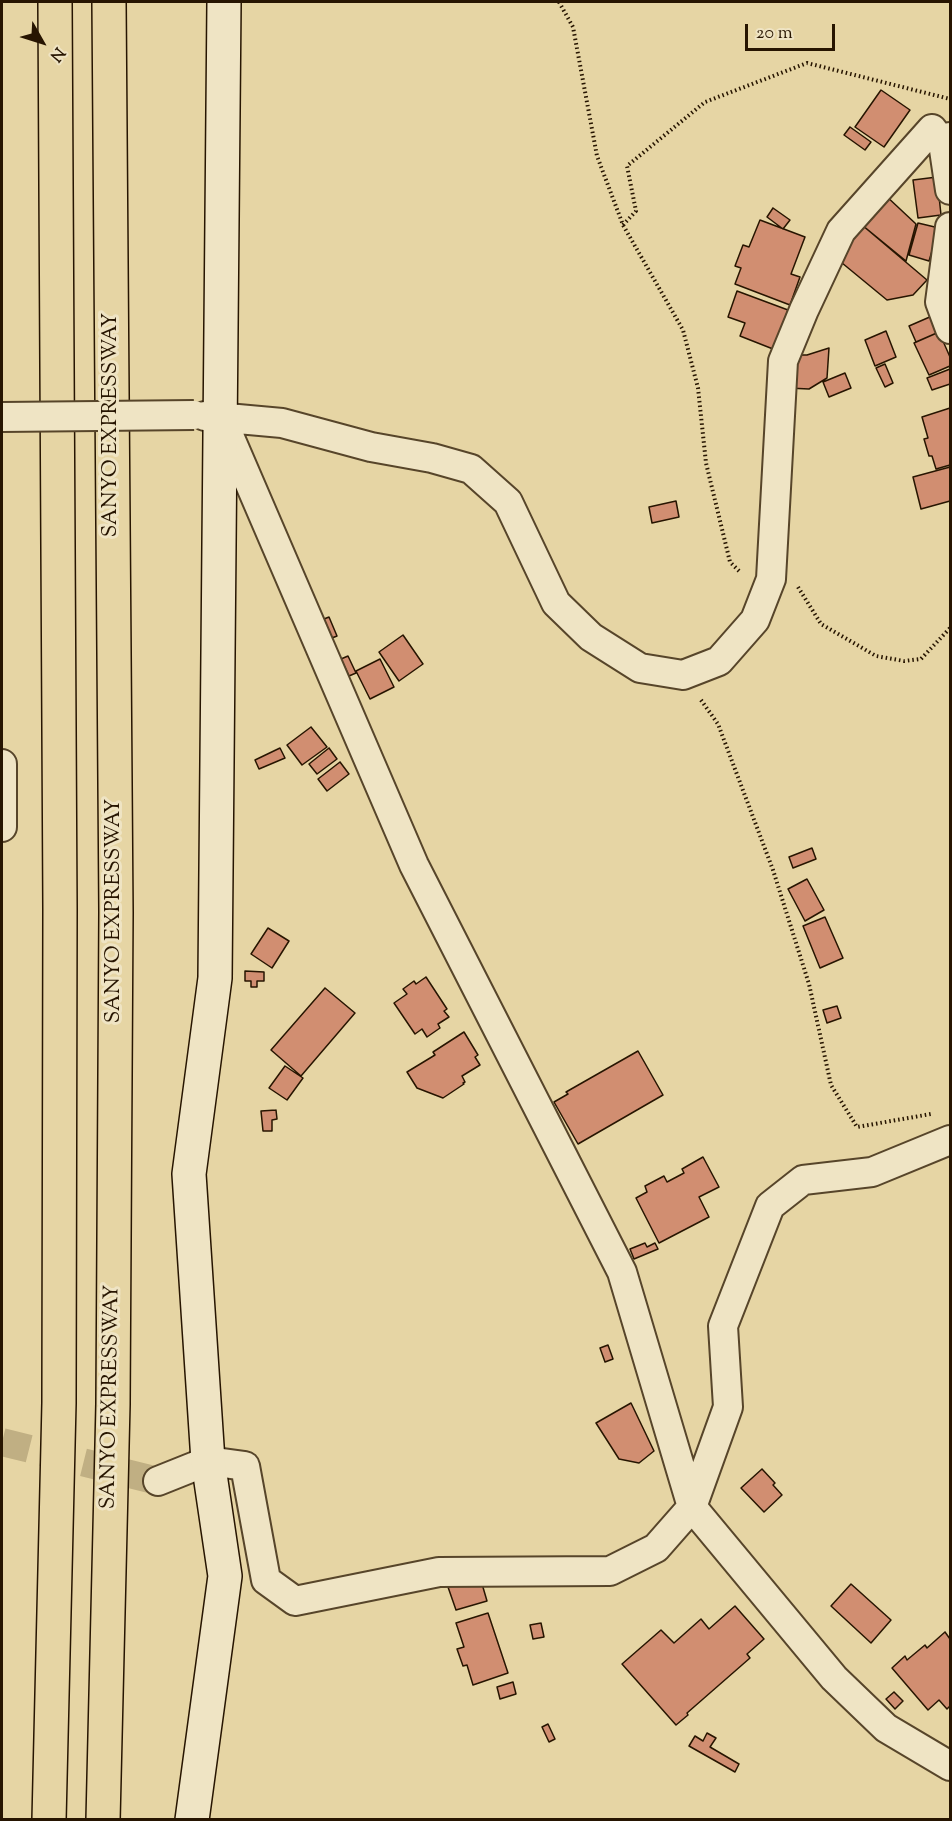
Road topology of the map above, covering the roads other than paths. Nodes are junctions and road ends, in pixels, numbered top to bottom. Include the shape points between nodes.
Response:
1 (55, 2) edge
2 (109, 2) edge
3 (225, 2) edge
4 (947, 140) edge
5 (951, 190) edge
6 (951, 227) edge
7 (951, 329) edge
8 (208, 416) junction
9 (2, 417) edge
10 (2, 764) edge
11 (2, 827) edge
12 (951, 1140) edge
13 (208, 1461) junction
14 (158, 1481) tunnel mouth
15 (692, 1507) junction
16 (951, 1766) edge
17 (49, 1820) edge
18 (104, 1820) edge
19 (192, 1820) edge

1 - 17 highway via 60,1380
2 - 18 highway, SANYO EXPRESSWAY via 116,935 113,1404
3 - 8 street
4 - 5 street
4 - 8 street via 932,129 841,231 783,361 771,579 755,620 719,661 683,675 640,668 591,637 556,603 508,502 471,469 282,423
6 - 7 street via 940,302
8 - 9 street, bridge
8 - 13 street via 215,978 189,1174
8 - 15 street via 414,865 622,1272
10 - 11 street
12 - 15 street via 872,1172 803,1180 770,1206 723,1326 728,1407
13 - 14 street
13 - 15 street via 245,1466 266,1580 295,1601 439,1572 610,1571 656,1548
13 - 19 street via 225,1576
15 - 16 street via 834,1677 886,1728

